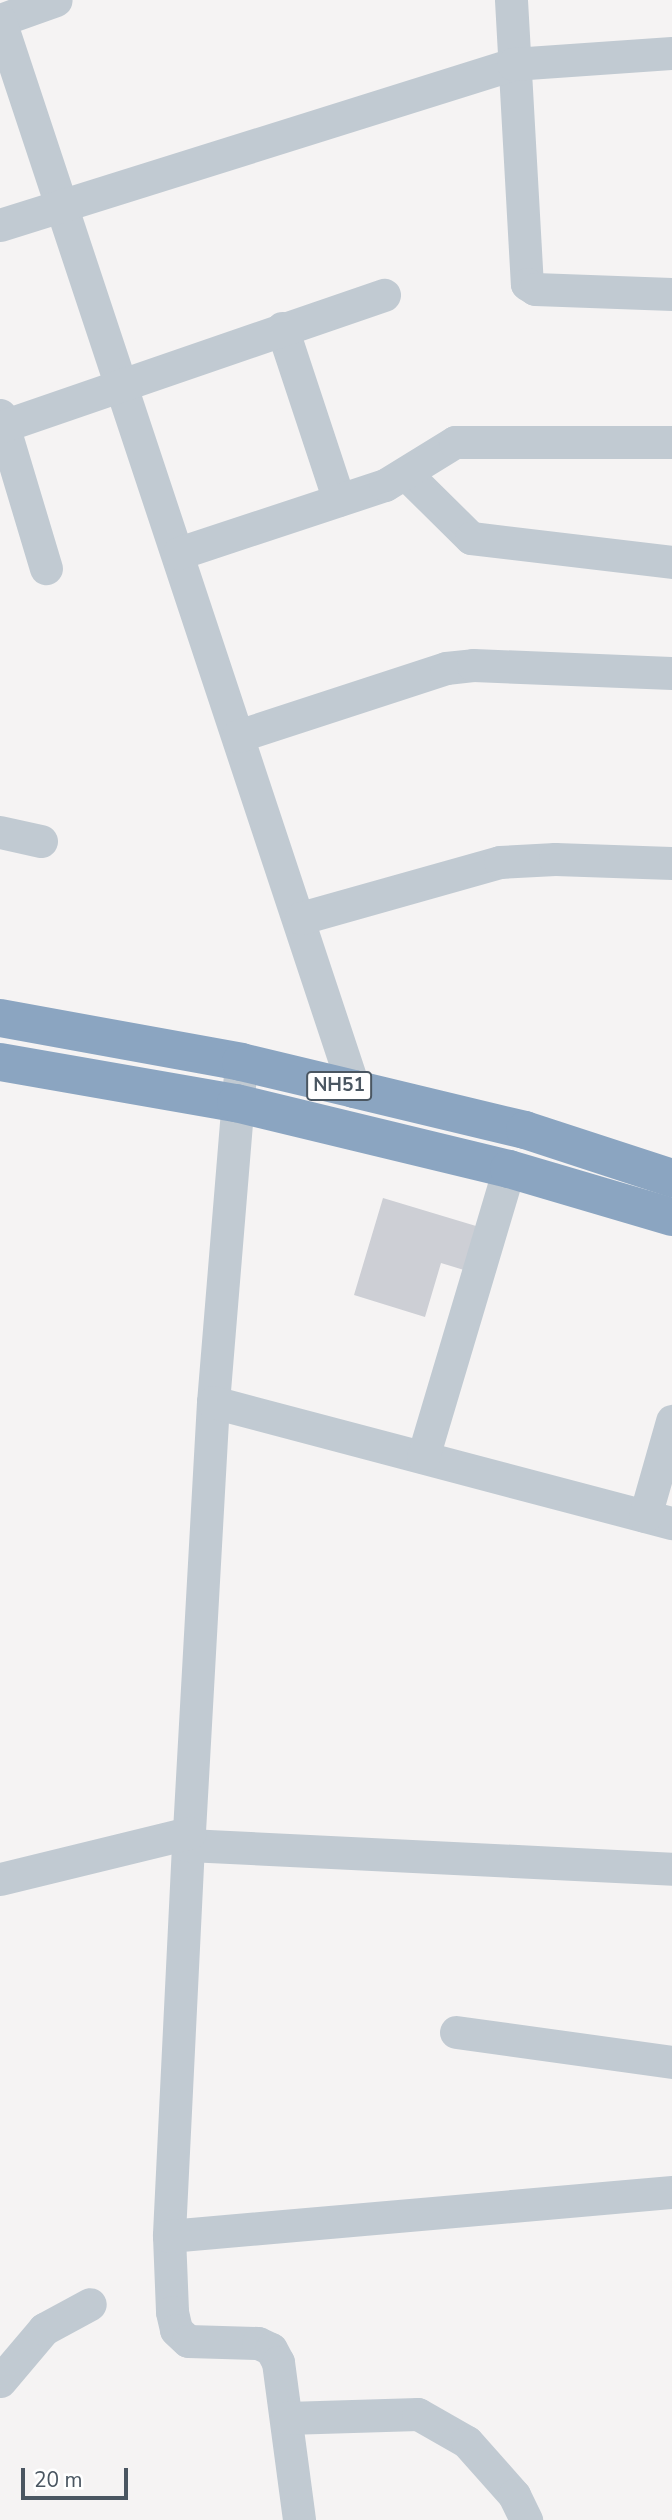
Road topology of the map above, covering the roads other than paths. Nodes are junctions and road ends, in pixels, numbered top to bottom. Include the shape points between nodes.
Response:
1 (56, 0) edge
2 (511, 0) edge
3 (0, 21) edge
4 (672, 53) edge
5 (513, 64) junction
6 (61, 209) junction
7 (0, 225) edge
8 (672, 294) edge
9 (384, 295) dead end
10 (282, 328) junction
11 (120, 387) junction
12 (2, 421) edge
13 (672, 442) edge
14 (406, 474) junction
15 (339, 500) junction
16 (179, 553) junction
17 (672, 562) edge
18 (46, 568) dead end
19 (672, 673) edge
20 (238, 736) junction
21 (0, 832) edge
22 (41, 841) dead end
23 (672, 863) edge
24 (301, 918) junction
25 (0, 1017) edge
26 (0, 1062) edge
27 (241, 1062) junction
28 (354, 1089) junction
29 (236, 1103) junction
30 (509, 1169) junction
31 (672, 1178) edge
32 (672, 1217) edge
33 (213, 1402) junction
34 (672, 1421) edge
35 (423, 1457) junction
36 (658, 1519) edge
37 (188, 1839) junction
38 (672, 1869) edge
39 (0, 1879) edge
40 (456, 2032) dead end
41 (672, 2062) edge
42 (672, 2192) edge
43 (169, 2236) junction
44 (90, 2304) dead end
45 (0, 2381) edge
46 (287, 2418) junction
47 (299, 2520) edge
48 (526, 2520) edge

1 - 3 street
2 - 5 street
3 - 6 street
4 - 5 street
5 - 6 street
5 - 8 street via 527,284 535,289
6 - 7 street
6 - 11 street
9 - 10 street
10 - 11 street
10 - 15 street
11 - 12 street
11 - 16 street
12 - 18 street
13 - 14 street via 455,442
14 - 15 street
14 - 17 street via 461,532 482,542
15 - 16 street
16 - 20 street
19 - 20 street via 473,665 446,668
20 - 24 street
21 - 22 street
23 - 24 street via 500,862
24 - 28 street
25 - 27 highway, NH51
26 - 29 highway, NH51
27 - 28 highway, NH51
27 - 29 street
28 - 31 highway, NH51 via 525,1130
29 - 30 highway, NH51
29 - 33 street
30 - 32 highway, NH51
30 - 35 street
33 - 35 street
33 - 37 street
34 - 36 street
35 - 36 street
37 - 38 street
37 - 39 street
37 - 43 street
40 - 41 street
42 - 43 street
43 - 46 street via 176,2330 188,2341 258,2343 271,2349 278,2361
44 - 45 street via 44,2329
46 - 47 street
46 - 48 street via 418,2414 467,2442 514,2495

